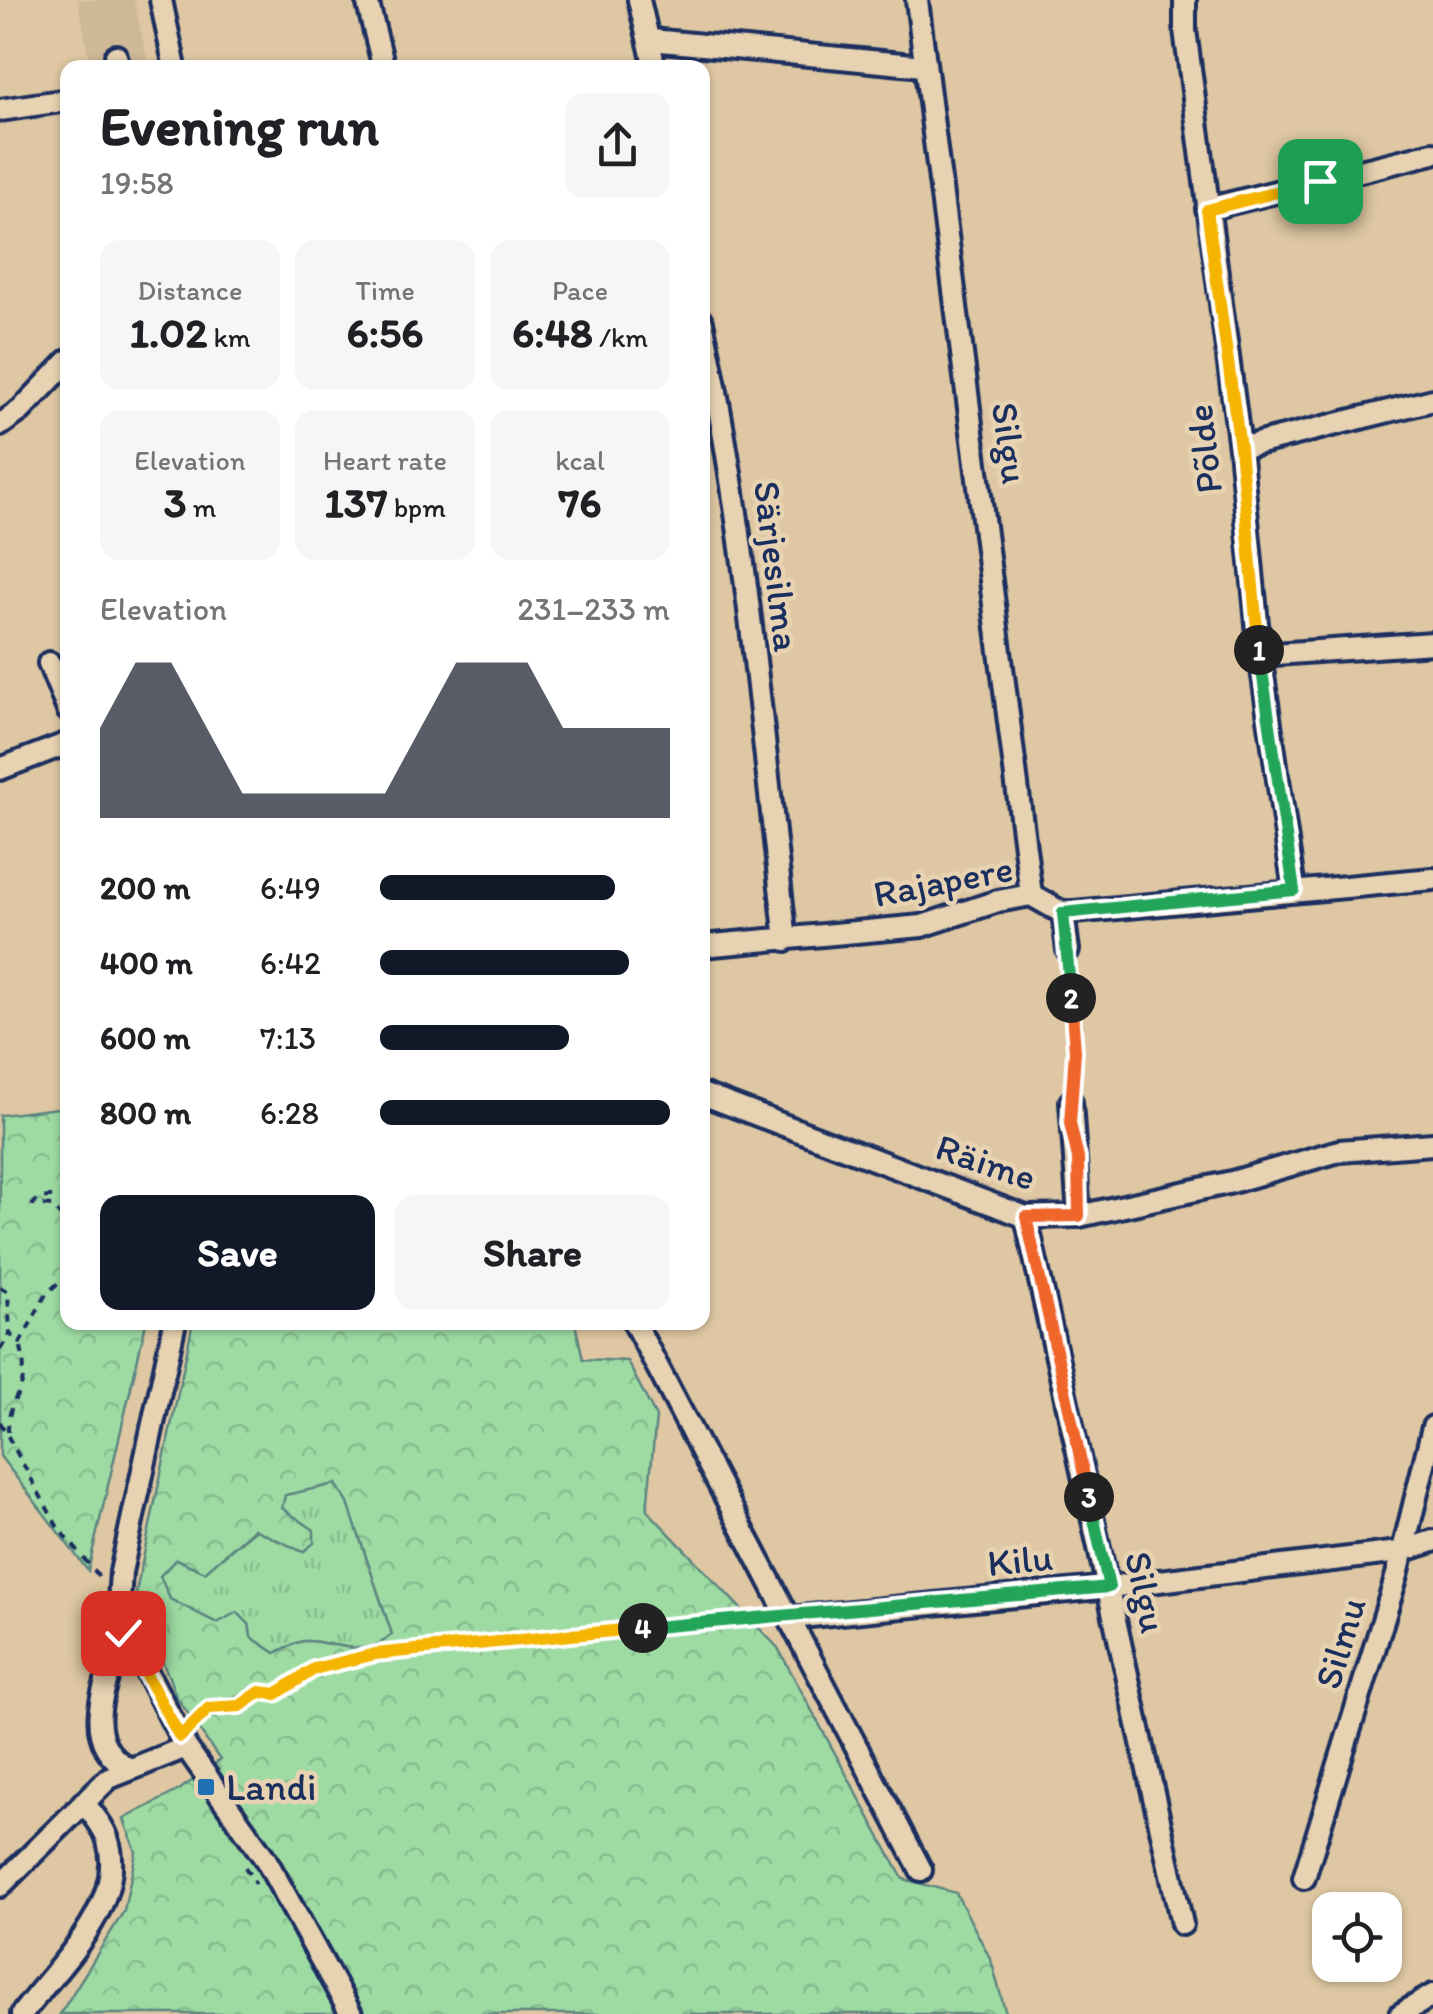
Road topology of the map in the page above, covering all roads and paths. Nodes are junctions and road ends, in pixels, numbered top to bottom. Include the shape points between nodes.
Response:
1 (161, 0) edge
2 (367, 0) edge
3 (638, 0) edge
4 (917, 0) edge
5 (1185, 0) edge
6 (651, 40) junction
7 (172, 60) edge
8 (382, 60) edge
9 (654, 60) edge
10 (923, 66) junction
11 (60, 101) edge
12 (0, 110) edge
13 (1433, 153) edge
14 (1207, 210) junction
15 (710, 358) edge
16 (60, 369) edge
17 (1433, 400) edge
18 (0, 425) edge
19 (1240, 448) junction
20 (1433, 643) edge
21 (1260, 655) junction
22 (50, 663) dead end
23 (60, 689) edge
24 (60, 746) edge
25 (0, 769) edge
26 (1433, 879) edge
27 (1294, 890) junction
28 (1031, 896) junction
29 (1063, 913) junction
30 (786, 940) junction
31 (710, 945) edge
32 (1068, 950) joint
33 (710, 1097) edge
34 (1071, 1102) joint
35 (1433, 1144) edge
36 (60, 1196) edge
37 (60, 1216) edge
38 (1079, 1216) junction
39 (1026, 1217) junction
40 (60, 1281) edge
41 (0, 1288) edge
42 (172, 1330) edge
43 (638, 1330) edge
44 (10, 1334) junction
45 (20, 1343) junction
46 (0, 1350) edge
47 (0, 1422) edge
48 (1433, 1427) edge
49 (8, 1432) junction
50 (1433, 1541) edge
51 (1400, 1552) junction
52 (105, 1586) dead end
53 (1109, 1587) junction
54 (790, 1618) junction
55 (123, 1633) junction
56 (183, 1742) junction
57 (128, 1768) junction
58 (84, 1802) junction
59 (922, 1870) dead end
60 (3, 1878) edge
61 (1304, 1878) dead end
62 (1182, 1924) dead end
63 (1433, 1995) edge
64 (22, 2014) edge
65 (351, 2014) edge
66 (1402, 2014) edge

1 - 7 street
2 - 8 street
3 - 6 street
4 - 10 street, Silgu
5 - 14 street, Põlde
6 - 9 street
6 - 10 street
10 - 28 street, Silgu
11 - 12 street
13 - 14 street
14 - 19 street, Põlde
15 - 30 street, Särjesilma via 740,539
16 - 18 street
17 - 19 street
19 - 21 street, Põlde
20 - 21 street
21 - 27 street, Põlde
22 - 23 street
24 - 25 street
26 - 27 street, Rajapere
27 - 29 street, Rajapere
28 - 29 street, Rajapere
28 - 30 street, Rajapere via 922,926
29 - 32 street
30 - 31 street, Rajapere
32 - 34 path via 1075,1051
33 - 39 street, Räime
34 - 38 street
35 - 38 street, Räime via 1339,1151
36 - 37 path via 33,1204 52,1206
38 - 39 street, Räime
39 - 53 street, Silgu
40 - 45 path
41 - 44 path via 8,1292
42 - 55 street via 121,1572 116,1605
43 - 54 street
44 - 45 path
44 - 46 path
45 - 49 path via 26,1381 8,1414
47 - 49 path
48 - 51 street, Silmu
49 - 52 path via 56,1526
50 - 51 street, Kilu
51 - 53 street, Kilu
51 - 61 street, Silmu
53 - 54 street, Kilu
53 - 62 street, Silgu
54 - 56 path via 375,1654 314,1669 276,1694 260,1692 240,1706 209,1708
54 - 59 street
55 - 56 street
55 - 57 street via 104,1688 100,1740
56 - 57 street
56 - 65 street via 266,1860
57 - 58 street
58 - 60 street
58 - 64 street via 108,1839 112,1876 102,1906
63 - 66 street

